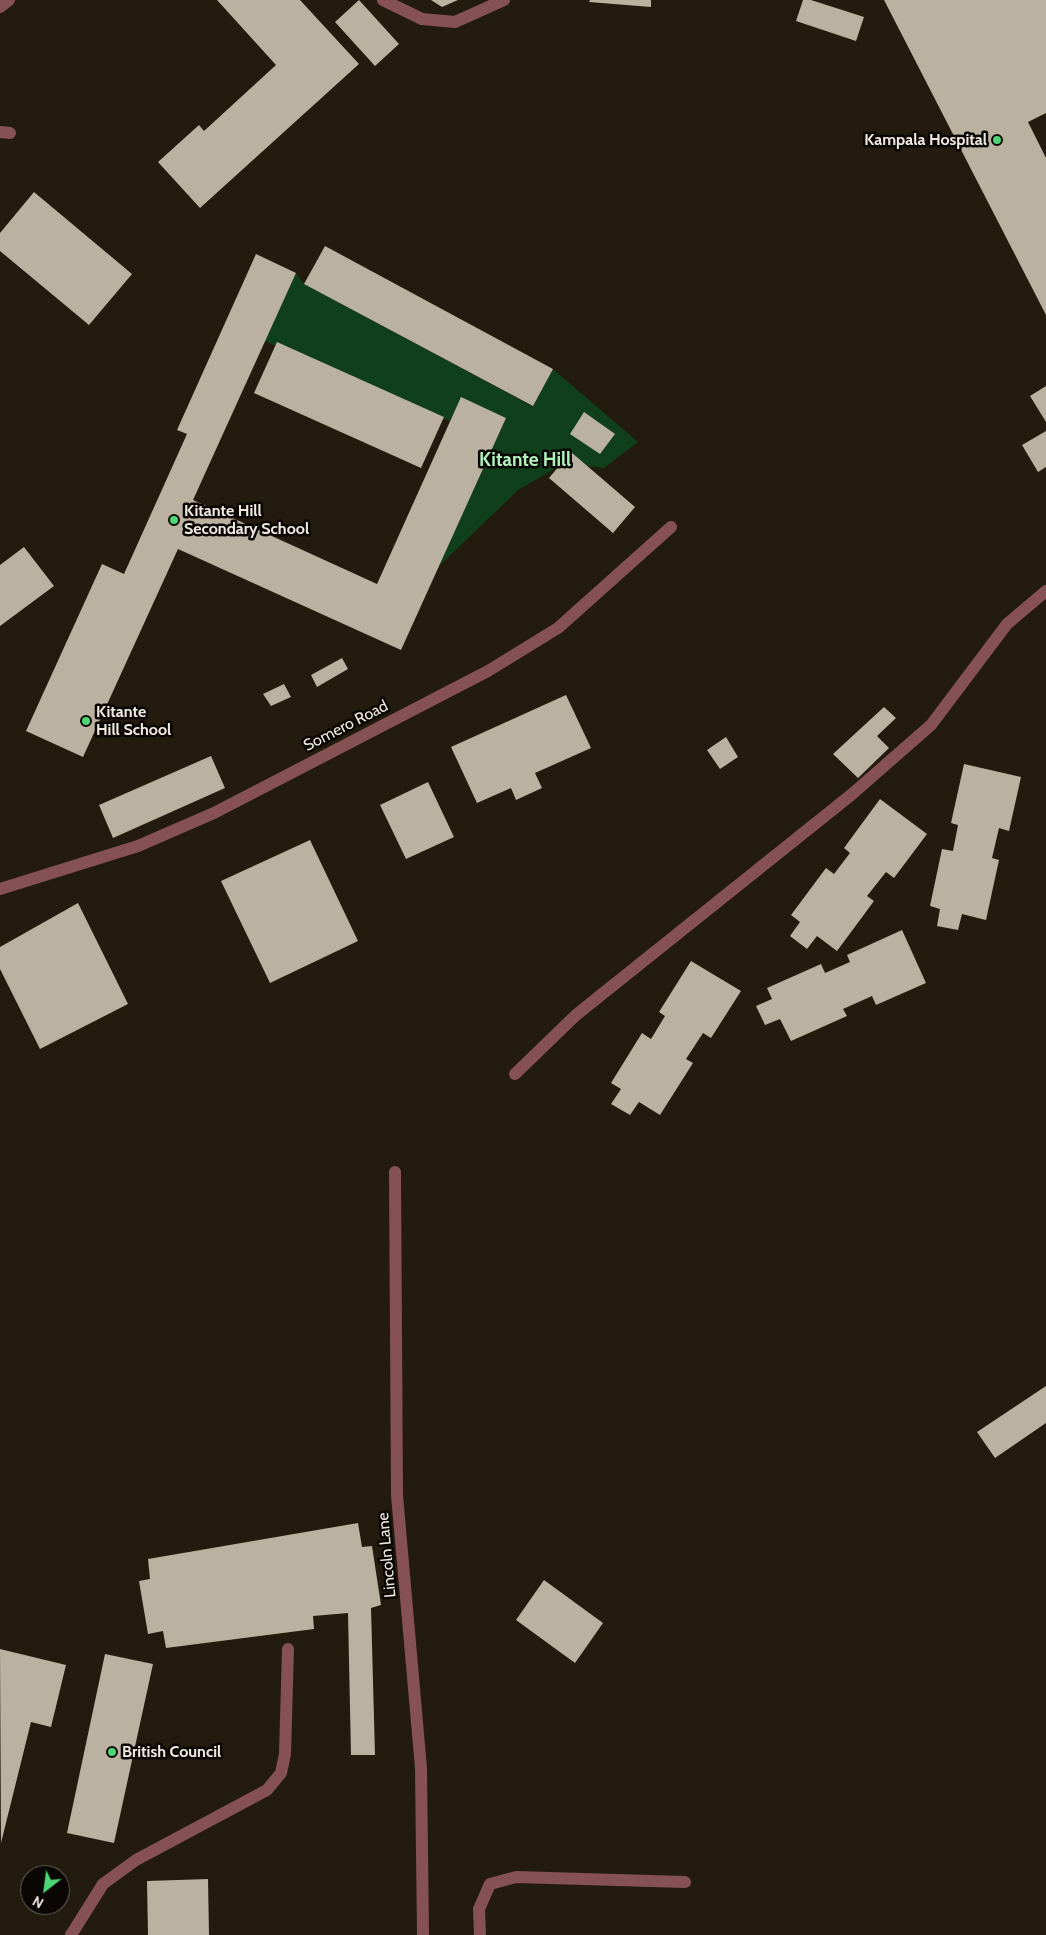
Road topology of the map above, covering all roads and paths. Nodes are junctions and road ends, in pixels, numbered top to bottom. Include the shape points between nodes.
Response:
1 (10, 0) edge
2 (383, 0) edge
3 (504, 0) edge
4 (0, 7) edge
5 (671, 527) dead end
6 (1046, 591) edge
7 (0, 889) edge
8 (515, 1074) dead end
9 (396, 1172) dead end
10 (288, 1649) dead end
11 (686, 1882) dead end
12 (71, 1935) edge
13 (423, 1935) edge
14 (480, 1935) edge

1 - 4 street
2 - 3 street via 422,19 455,22
5 - 7 street, Somero Road via 558,628 488,671 214,812 138,846
6 - 8 street via 1007,624 932,725 844,801 576,1015
9 - 13 street, Lincoln Lane via 398,1495 421,1768
10 - 12 street via 285,1754 281,1773 267,1790 136,1860 103,1884
11 - 14 street via 516,1877 490,1884 479,1908

